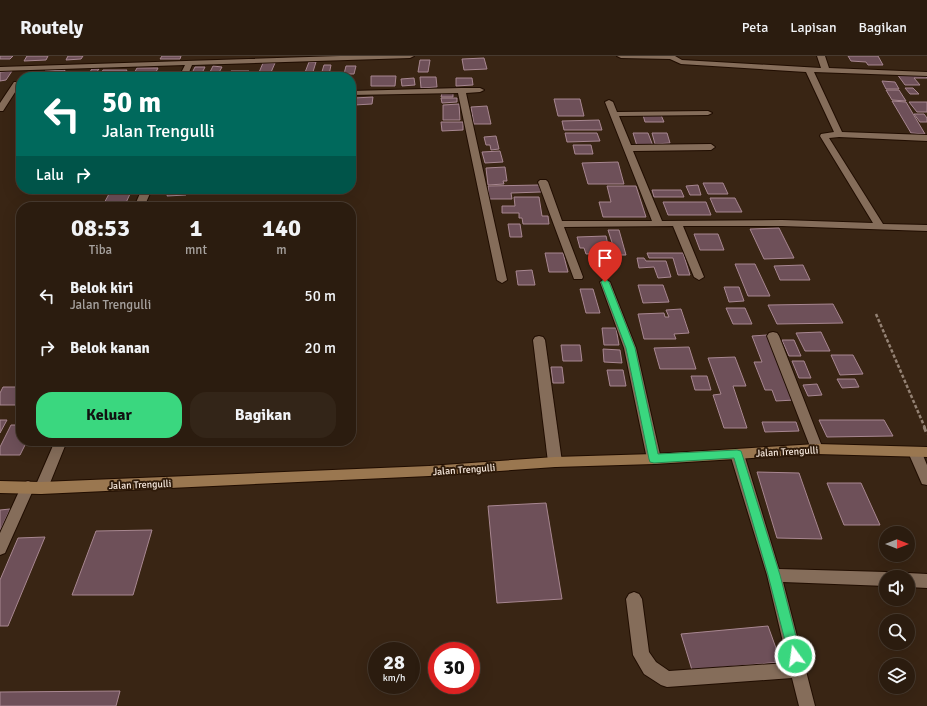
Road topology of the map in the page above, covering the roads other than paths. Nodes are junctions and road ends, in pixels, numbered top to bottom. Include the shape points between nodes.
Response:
1 (410, 56) edge
2 (621, 56) edge
3 (821, 56) edge
4 (671, 57) edge
5 (190, 62) junction
6 (79, 66) junction
7 (0, 69) edge
8 (809, 70) junction
9 (826, 71) junction
10 (75, 72) edge
11 (185, 72) edge
12 (927, 74) edge
13 (16, 85) edge
14 (461, 90) junction
15 (480, 90) dead end
16 (356, 93) edge
17 (609, 102) dead end
18 (0, 108) edge
19 (708, 113) dead end
20 (614, 114) junction
21 (839, 134) junction
22 (927, 138) edge
23 (711, 147) dead end
24 (627, 148) junction
25 (543, 182) dead end
26 (658, 223) junction
27 (677, 223) junction
28 (558, 224) junction
29 (879, 225) junction
30 (927, 228) edge
31 (578, 277) dead end
32 (699, 277) dead end
33 (502, 280) dead end
34 (605, 282) dead end
35 (772, 336) dead end
36 (539, 340) dead end
37 (58, 446) edge
38 (817, 449) junction
39 (921, 452) edge
40 (737, 454) junction
41 (654, 459) junction
42 (555, 462) junction
43 (927, 480) edge
44 (0, 487) edge
45 (34, 488) junction
46 (0, 548) edge
47 (774, 575) junction
48 (879, 579) edge
49 (915, 580) edge
50 (927, 580) edge
51 (634, 599) dead end
52 (798, 670) junction
53 (807, 706) edge

1 - 5 street
2 - 4 street
3 - 9 street
4 - 8 street via 681,62
5 - 6 street
5 - 11 street
6 - 7 street
6 - 10 street
8 - 9 street
8 - 21 street
9 - 12 street
13 - 18 street
14 - 15 street
14 - 16 street
14 - 33 street
17 - 20 street
19 - 20 street
20 - 24 street
21 - 22 street
21 - 29 street via 824,136
23 - 24 street
24 - 26 street
25 - 28 street
26 - 27 street
26 - 28 street
27 - 29 street
27 - 32 street
28 - 31 street
29 - 30 street
34 - 41 street via 630,348
35 - 38 street
36 - 42 street
37 - 45 street
38 - 39 main road, Jalan Trengulli
38 - 40 main road, Jalan Trengulli
39 - 43 street
40 - 41 main road, Jalan Trengulli
40 - 47 street
41 - 42 main road, Jalan Trengulli
42 - 45 main road, Jalan Trengulli via 429,471
44 - 45 main road, Jalan Trengulli
45 - 46 street
47 - 48 street
47 - 52 street
49 - 50 street
51 - 52 street via 642,654 650,668 668,680
52 - 53 street

